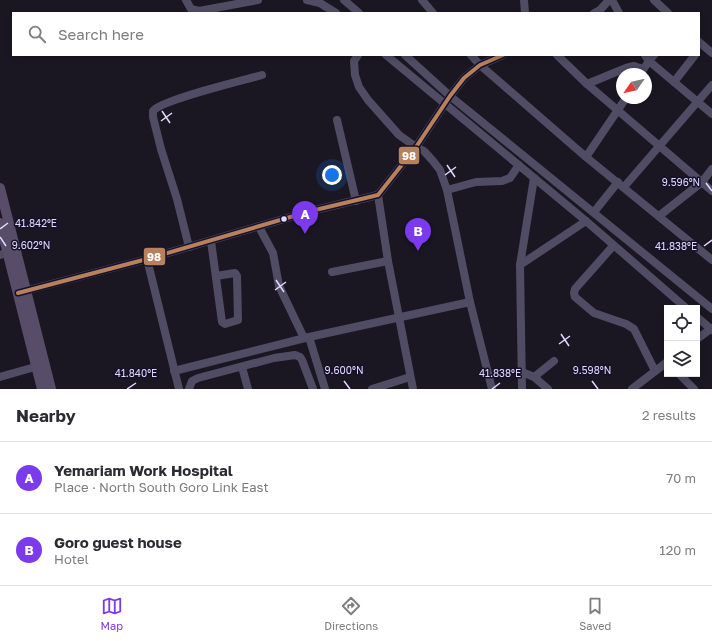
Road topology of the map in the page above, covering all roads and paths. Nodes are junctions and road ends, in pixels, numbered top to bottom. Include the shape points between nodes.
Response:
1 (186, 0) edge
2 (258, 0) edge
3 (307, 0) edge
4 (344, 0) edge
5 (422, 0) edge
6 (524, 0) edge
7 (610, 0) edge
8 (654, 0) edge
9 (334, 12) edge
10 (358, 12) edge
11 (432, 12) edge
12 (525, 12) edge
13 (596, 12) edge
14 (618, 12) edge
15 (667, 12) edge
16 (700, 45) edge
17 (712, 53) edge
18 (357, 56) edge
19 (387, 56) edge
20 (406, 56) edge
21 (472, 56) edge
22 (501, 56) edge
23 (558, 56) edge
24 (693, 56) edge
25 (649, 57) edge
26 (480, 65) junction
27 (626, 68) edge
28 (637, 68) edge
29 (643, 68) edge
30 (616, 72) edge
31 (262, 75) dead end
32 (674, 82) junction
33 (587, 84) junction
34 (712, 85) edge
35 (450, 96) junction
36 (698, 102) junction
37 (446, 104) junction
38 (622, 104) edge
39 (618, 111) junction
40 (712, 114) edge
41 (337, 120) dead end
42 (659, 146) junction
43 (416, 147) junction
44 (586, 157) junction
45 (519, 166) junction
46 (712, 169) edge
47 (534, 178) junction
48 (702, 182) junction
49 (621, 185) junction
50 (0, 188) edge
51 (446, 190) junction
52 (712, 191) edge
53 (378, 195) junction
54 (356, 201) junction
55 (594, 212) junction
56 (659, 216) junction
57 (586, 220) junction
58 (0, 223) edge
59 (259, 227) junction
60 (211, 241) junction
61 (613, 246) junction
62 (189, 247) junction
63 (8, 253) edge
64 (147, 259) junction
65 (712, 260) edge
66 (388, 261) junction
67 (520, 265) junction
68 (332, 272) dead end
69 (216, 276) junction
70 (22, 292) junction
71 (470, 302) junction
72 (682, 305) edge
73 (712, 309) edge
74 (398, 318) junction
75 (700, 320) edge
76 (712, 329) edge
77 (306, 337) junction
78 (700, 337) edge
79 (554, 361) dead end
80 (664, 364) edge
81 (40, 366) junction
82 (242, 367) junction
83 (174, 371) junction
84 (655, 371) junction
85 (522, 372) junction
86 (0, 377) edge
87 (410, 377) junction
88 (534, 377) junction
89 (682, 377) edge
90 (42, 389) edge
91 (51, 389) edge
92 (179, 389) edge
93 (189, 389) edge
94 (248, 389) edge
95 (313, 389) edge
96 (324, 389) edge
97 (372, 389) edge
98 (413, 389) edge
99 (492, 389) edge
100 (522, 389) edge
101 (548, 389) edge
102 (632, 389) edge
103 (694, 389) edge

1 - 2 street via 191,9 199,11
3 - 9 street via 320,3
4 - 10 street
5 - 11 street
6 - 12 street
7 - 13 street
7 - 14 street
8 - 15 street
16 - 17 street
18 - 43 street via 354,67 359,87 399,135
19 - 37 street
20 - 35 street
21 - 26 street
22 - 26 street
23 - 33 street
24 - 32 street
25 - 29 street
25 - 32 street
26 - 35 street via 464,78
26 - 44 street
27 - 28 street
30 - 33 street
31 - 62 street via 194,94 159,106 153,111 159,142
32 - 36 street
33 - 39 street
34 - 36 street
35 - 37 street
35 - 55 street
36 - 40 street
36 - 42 street
37 - 43 street
37 - 45 street
38 - 39 street
39 - 42 street
39 - 44 street
41 - 54 street
42 - 48 street
42 - 49 street
43 - 51 street via 424,151 440,170
43 - 53 street
44 - 49 street
45 - 47 street
45 - 51 street via 510,178 502,181 476,182
46 - 48 street
47 - 57 street
47 - 67 street
48 - 52 street
48 - 56 street
49 - 55 street
49 - 56 street
50 - 63 main road
51 - 71 street
53 - 54 street
53 - 66 street
54 - 59 street
55 - 73 street
56 - 65 street
57 - 61 street
57 - 67 street
58 - 63 main road
59 - 60 street
59 - 77 street via 272,253 279,286
60 - 62 street
60 - 69 street
61 - 72 street
61 - 84 street via 575,289 575,297 594,313 634,329
62 - 64 street
63 - 70 main road
64 - 70 street
64 - 83 street
66 - 68 street
66 - 74 street
67 - 85 street
69 - 69 street via 235,273 237,276 238,320 222,323
70 - 81 main road
71 - 74 street
71 - 99 street
74 - 77 street
74 - 87 street
75 - 76 street
76 - 78 street
77 - 83 street
77 - 96 street
79 - 88 street
80 - 84 street
81 - 86 street
81 - 90 main road
81 - 91 main road
82 - 93 street via 198,378 192,381
82 - 94 street
82 - 95 street via 295,355 302,360
83 - 92 street
84 - 102 street
85 - 88 street
85 - 100 street
87 - 97 street
87 - 98 street
88 - 101 street
89 - 103 street

